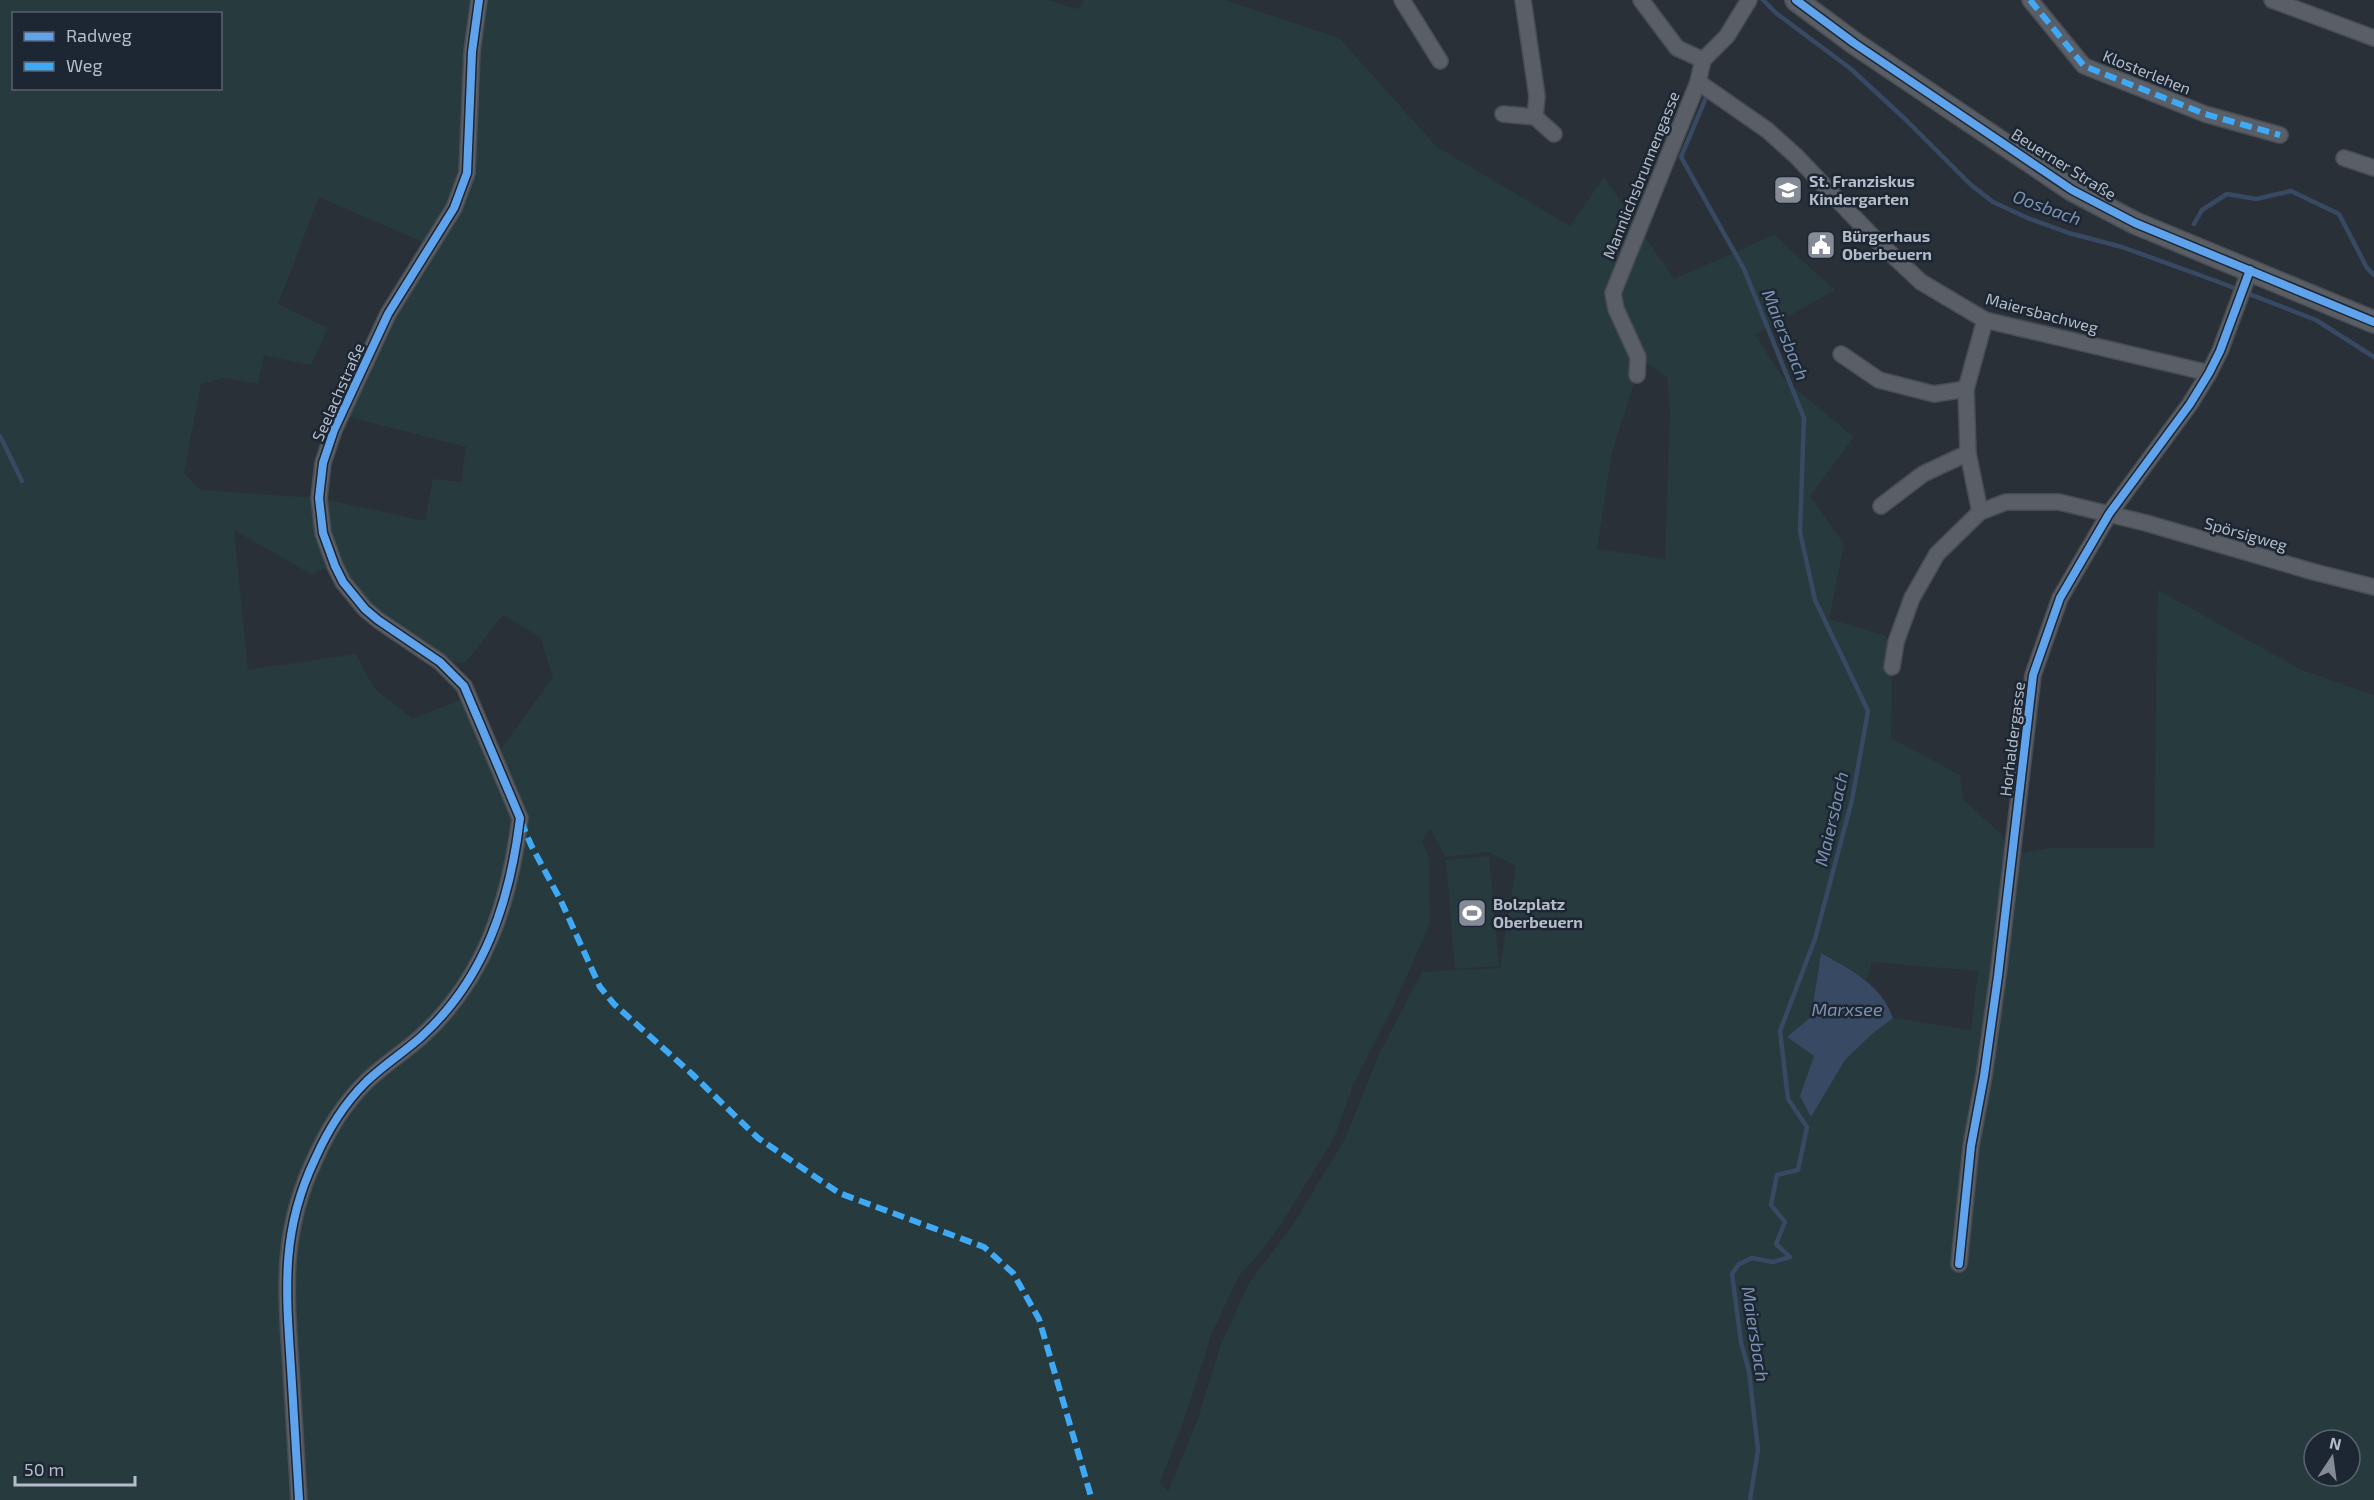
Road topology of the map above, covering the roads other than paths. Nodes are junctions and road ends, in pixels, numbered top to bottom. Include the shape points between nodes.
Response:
1 (479, 0) edge
2 (1402, 0) edge
3 (1523, 0) edge
4 (1641, 0) edge
5 (1749, 0) edge
6 (1796, 0) edge
7 (2030, 0) edge
8 (2272, 0) edge
9 (2374, 38) edge
10 (1703, 60) junction
11 (1440, 61) dead end
12 (1698, 82) junction
13 (1503, 114) dead end
14 (1535, 117) junction
15 (1554, 134) dead end
16 (2280, 135) dead end
17 (2344, 158) dead end
18 (2374, 168) edge
19 (2247, 275) junction
20 (1985, 320) junction
21 (2374, 322) edge
22 (1841, 354) dead end
23 (2209, 374) junction
24 (1637, 375) dead end
25 (1966, 389) junction
26 (1968, 453) junction
27 (1881, 506) dead end
28 (1980, 512) junction
29 (2109, 514) junction
30 (2374, 587) edge
31 (1892, 667) dead end
32 (1959, 1264) dead end
33 (299, 1500) edge

1 - 33 street, Seelachstraße via 472,52 467,173 454,208 388,314 334,430 323,464 319,498 323,533 343,582 378,620 440,662 464,687 520,818 504,904 472,974 434,1023 364,1083 347,1104 314,1160 298,1204 291,1229 286,1280
2 - 11 street
3 - 14 street via 1537,96
4 - 10 street via 1677,48
5 - 10 street via 1727,36
6 - 19 main road, Beuerner Straße via 2072,190
7 - 16 street, Klosterlehen via 2084,66 2205,114
8 - 9 street
10 - 12 street, Mannlichsbrunnengasse
12 - 20 street, Maiersbachweg via 1767,130 1796,156 1921,282
12 - 24 street, Mannlichsbrunnengasse via 1613,292 1616,309 1638,357
13 - 14 street
14 - 15 street
17 - 18 street
19 - 21 main road, Beuerner Straße
19 - 23 street, Horhaldergasse
20 - 23 street, Maiersbachweg
20 - 25 street
22 - 25 street via 1879,380 1934,394
23 - 29 street, Horhaldergasse
25 - 26 street
26 - 27 street via 1923,474
26 - 28 street
28 - 29 street, Spörsigweg via 2006,502 2059,502
28 - 31 street via 1937,554 1912,598 1896,642
29 - 30 street, Spörsigweg
29 - 32 street, Horhaldergasse via 2060,598 2033,675

